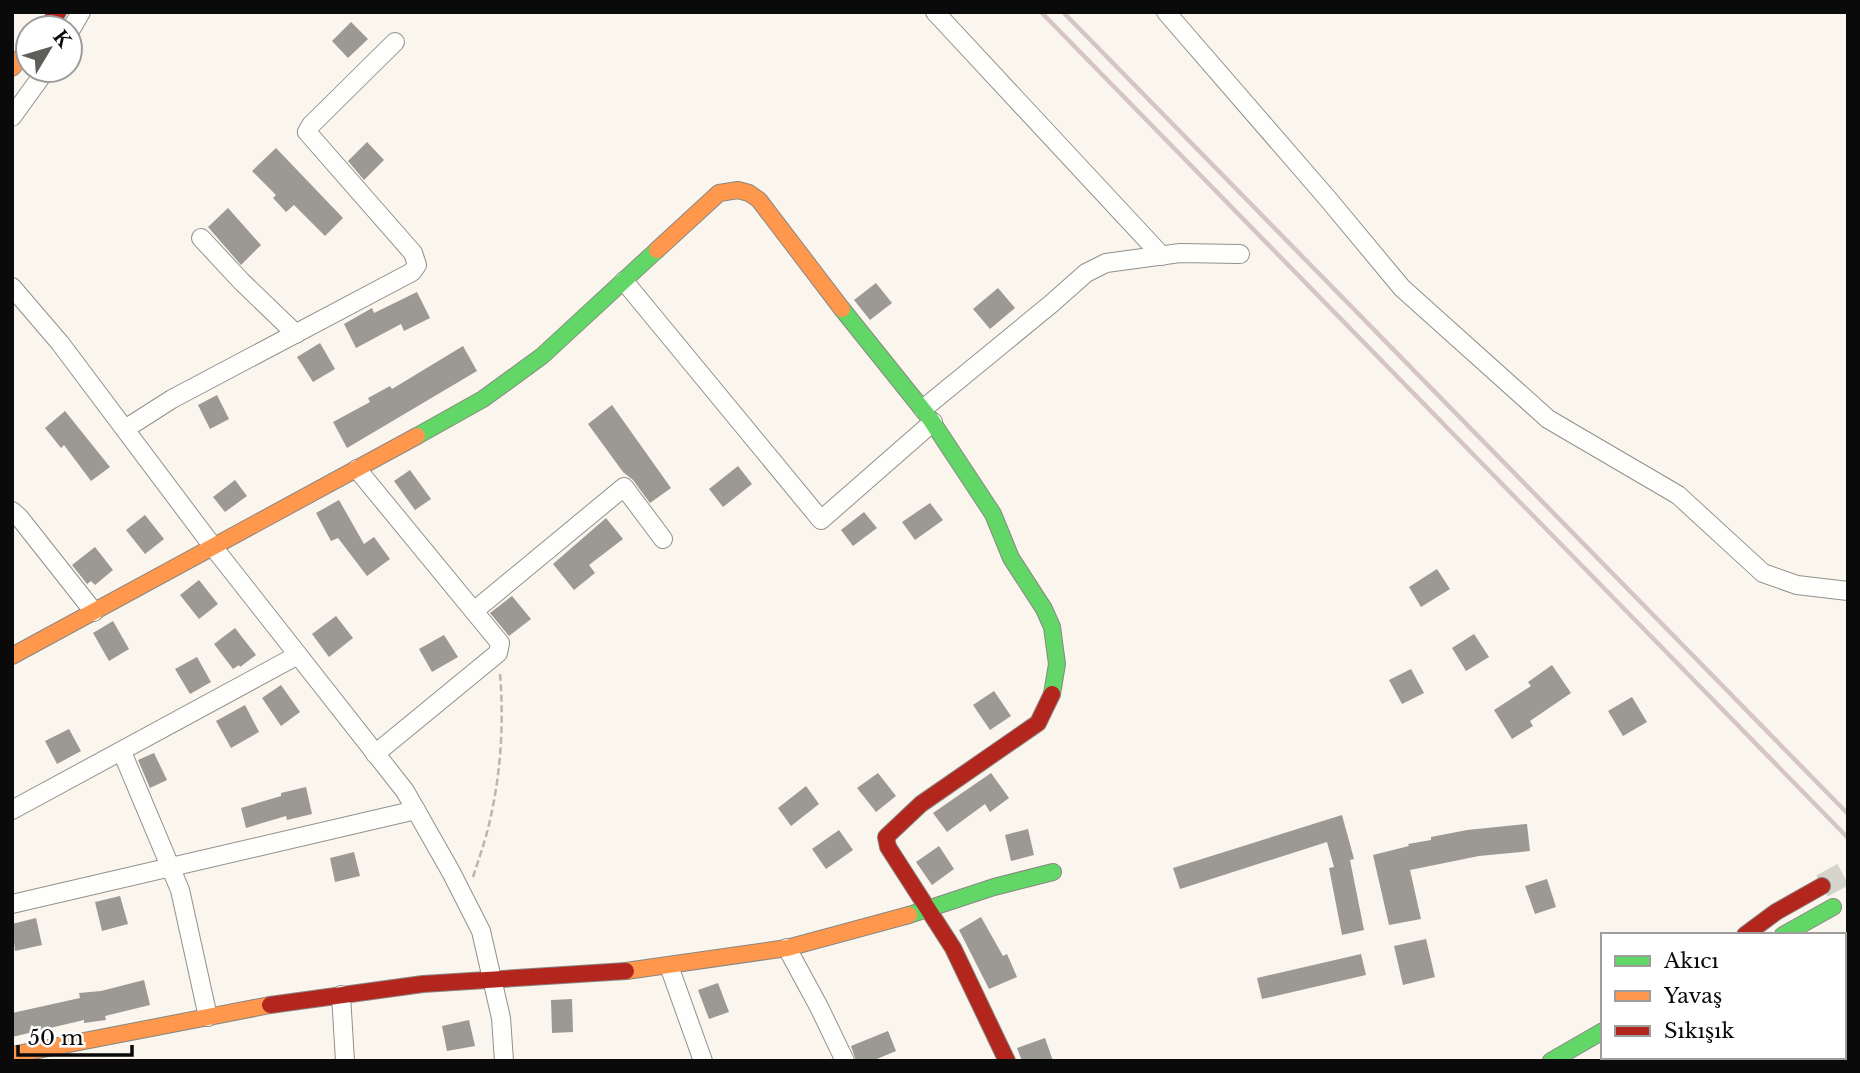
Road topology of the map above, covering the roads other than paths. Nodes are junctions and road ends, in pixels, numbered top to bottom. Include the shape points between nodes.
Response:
1 (935, 12) edge
2 (1166, 12) edge
3 (395, 42) dead end
4 (36, 84) edge
5 (12, 117) edge
6 (201, 238) dead end
7 (1240, 254) dead end
8 (1162, 256) junction
9 (624, 281) junction
10 (12, 287) edge
11 (296, 334) junction
12 (928, 416) junction
13 (125, 429) junction
14 (357, 469) junction
15 (12, 512) edge
16 (663, 539) dead end
17 (215, 548) junction
18 (1848, 591) edge
19 (474, 611) junction
20 (94, 612) junction
21 (298, 655) junction
22 (12, 656) edge
23 (122, 752) junction
24 (375, 754) junction
25 (12, 810) edge
26 (416, 810) junction
27 (170, 867) junction
28 (1053, 872) dead end
29 (1822, 886) tunnel mouth
30 (12, 904) edge
31 (1833, 908) dead end
32 (928, 910) junction
33 (1748, 933) edge
34 (1787, 933) edge
35 (787, 948) junction
36 (669, 966) junction
37 (493, 980) junction
38 (341, 995) junction
39 (208, 1017) junction
40 (1601, 1032) edge
41 (12, 1055) edge
42 (47, 1055) edge
43 (345, 1061) edge
44 (504, 1061) edge
45 (703, 1061) edge
46 (845, 1061) edge
47 (1007, 1061) edge
48 (1551, 1061) edge

1 - 8 street
2 - 18 street via 1402,288 1548,419 1678,495 1763,573 1797,584
3 - 11 street via 307,132 413,253 417,265 412,272
4 - 5 street
6 - 11 street
7 - 8 street
8 - 12 street via 1106,263 1086,273
9 - 12 street via 719,193 743,190 755,195
9 - 12 street via 821,520
9 - 14 street via 508,382
10 - 13 street
11 - 13 street
12 - 32 street via 993,514 1011,559 1044,609 1057,651 1051,702 1038,723 921,804 886,837
13 - 17 street
14 - 17 street
14 - 19 street
15 - 20 street
16 - 19 street via 624,487
17 - 20 street
17 - 21 street
19 - 24 street via 500,643 498,653
20 - 22 street
21 - 23 street
21 - 24 street
23 - 25 street
23 - 27 street
24 - 26 street
26 - 27 street
26 - 37 street via 481,931
27 - 30 street
27 - 39 street via 180,890
28 - 32 street
29 - 33 street
31 - 34 street
32 - 35 street
32 - 47 street via 953,948
35 - 36 street
35 - 46 street
36 - 37 street
36 - 45 street
37 - 38 street
37 - 44 street
38 - 39 street
38 - 43 street
39 - 42 street
40 - 48 street
41 - 42 street

